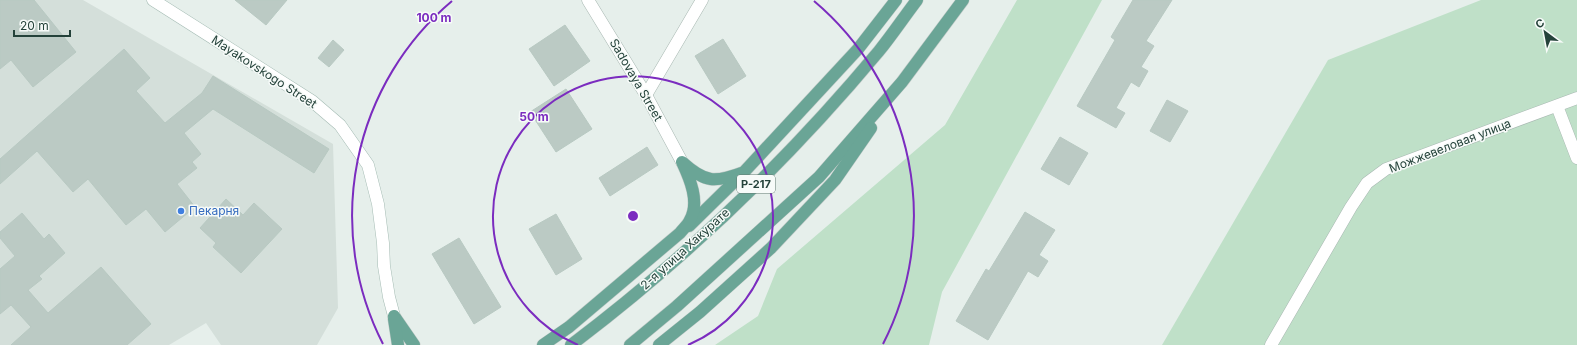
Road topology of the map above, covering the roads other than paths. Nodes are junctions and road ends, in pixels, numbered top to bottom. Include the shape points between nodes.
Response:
1 (153, 0) edge
2 (588, 0) edge
3 (702, 0) edge
4 (896, 0) edge
5 (917, 0) edge
6 (964, 0) edge
7 (902, 82) junction
8 (646, 95) junction
9 (1577, 98) edge
10 (1557, 106) junction
11 (1577, 158) edge
12 (682, 162) junction
13 (744, 172) junction
14 (680, 234) junction
15 (394, 316) junction
16 (398, 345) edge
17 (414, 345) edge
18 (543, 345) edge
19 (571, 345) edge
20 (630, 345) edge
21 (659, 345) edge
22 (1271, 345) edge

1 - 15 street, Mayakovskogo Street via 312,101 340,125 368,165 378,204 388,297
2 - 8 street, Sadovaya Street
3 - 8 street
4 - 13 main road via 858,49
5 - 19 main road, 2-я улица Хакурате / Р-217 via 879,50 816,124 732,208 687,251
6 - 7 main road
7 - 20 main road via 819,177 683,301
7 - 21 main road via 835,180 770,248 700,312
8 - 12 street, Sadovaya Street
9 - 10 street, Можжевеловая улица
10 - 11 street
10 - 22 street, Можжевеловая улица via 1386,169 1366,183
12 - 13 main road via 705,179 725,180
12 - 14 main road via 693,190 694,207 690,220
13 - 14 main road
14 - 18 main road
15 - 16 main road
15 - 17 main road

